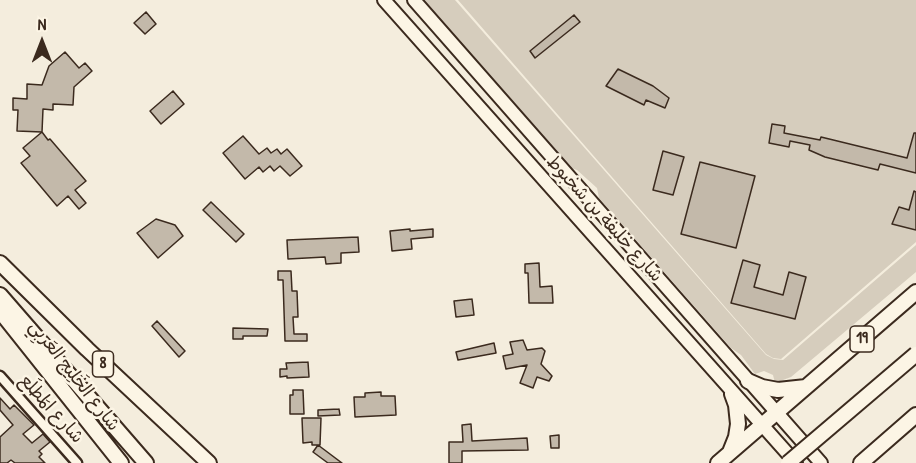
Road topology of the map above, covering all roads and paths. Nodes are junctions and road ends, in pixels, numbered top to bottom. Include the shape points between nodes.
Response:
1 (384, 0) edge
2 (414, 0) edge
3 (0, 263) edge
4 (916, 292) edge
5 (0, 295) edge
6 (0, 311) edge
7 (916, 354) edge
8 (0, 376) edge
9 (748, 381) junction
10 (808, 386) junction
11 (732, 394) junction
12 (777, 413) junction
13 (916, 415) edge
14 (762, 426) junction
15 (879, 446) junction
16 (723, 459) edge
17 (77, 463) edge
18 (121, 463) edge
19 (146, 463) edge
20 (209, 463) edge
21 (788, 463) edge
22 (796, 463) edge
23 (821, 463) edge
24 (861, 463) edge
25 (872, 463) edge

1 - 11 main road, شارع خليفة بن شخبوط
2 - 9 main road, شارع خليفة بن شخبوط
3 - 20 main road, شارع الخَلِيج العَربِي / 8
4 - 10 main road, 19
5 - 19 main road
6 - 18 main road, شارع الخَلِيج العَربِي
7 - 21 main road, bridge
8 - 17 street, شارع المَطلَع
9 - 10 main road via 778,390
9 - 12 main road, شارع خليفة بن شخبوط
10 - 12 main road, 19
11 - 14 main road, شارع خليفة بن شخبوط
11 - 16 main road via 738,424 734,443
12 - 14 main road, 19
12 - 23 main road, شارع خليفة بن شخبوط
13 - 15 main road
14 - 16 main road, 19
14 - 22 main road, شارع خليفة بن شخبوط
15 - 24 main road
15 - 25 main road

